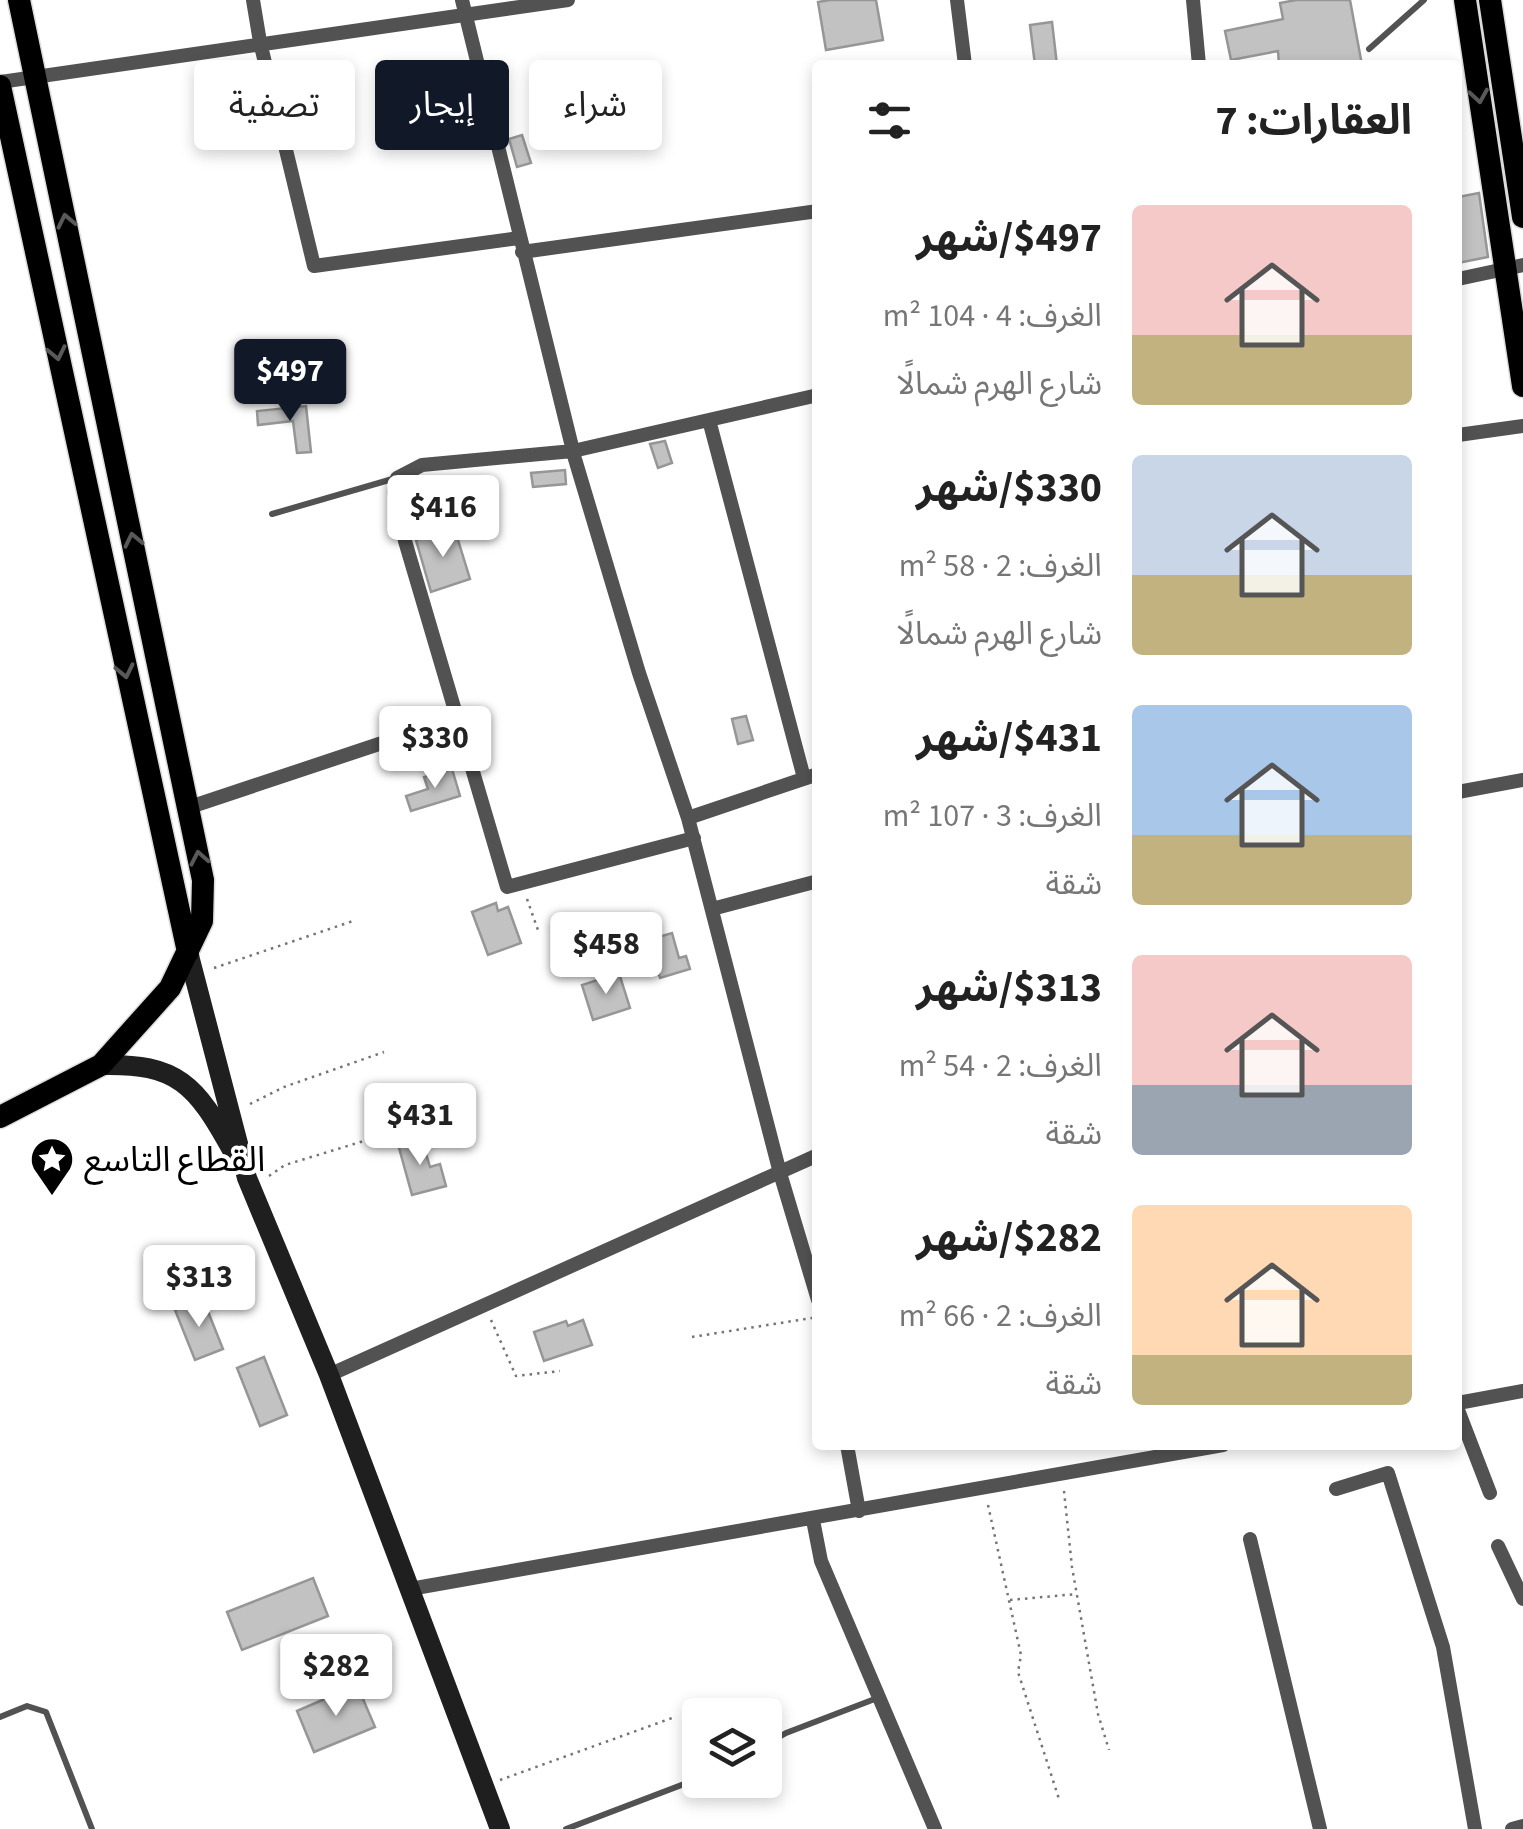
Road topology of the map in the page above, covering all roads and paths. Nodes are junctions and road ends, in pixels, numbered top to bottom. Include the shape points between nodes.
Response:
1 (19, 0) edge
2 (253, 0) edge
3 (568, 0) edge
4 (956, 0) edge
5 (1192, 0) edge
6 (1424, 0) edge
7 (1464, 0) edge
8 (1490, 0) edge
9 (463, 7) edge
10 (260, 42) junction
11 (1370, 49) dead end
12 (964, 60) edge
13 (1198, 60) edge
14 (36, 75) junction
15 (0, 84) edge
16 (812, 212) edge
17 (1523, 217) edge
18 (520, 245) junction
19 (1514, 268) edge
20 (1462, 279) edge
21 (1523, 386) edge
22 (812, 396) edge
23 (709, 420) junction
24 (1523, 426) edge
25 (1462, 434) edge
26 (573, 451) junction
27 (397, 478) junction
28 (272, 514) dead end
29 (457, 718) junction
30 (811, 776) edge
31 (1523, 780) edge
32 (1462, 791) edge
33 (190, 807) junction
34 (688, 818) junction
35 (694, 838) junction
36 (522, 883) junction
37 (812, 883) edge
38 (712, 909) junction
39 (353, 920) dead end
40 (539, 933) dead end
41 (188, 952) junction
42 (195, 977) junction
43 (384, 1052) dead end
44 (101, 1065) junction
45 (230, 1114) junction
46 (0, 1116) edge
47 (413, 1126) dead end
48 (812, 1159) edge
49 (780, 1172) junction
50 (250, 1184) junction
51 (812, 1280) edge
52 (484, 1306) junction
53 (812, 1319) edge
54 (692, 1337) dead end
55 (560, 1371) dead end
56 (330, 1375) junction
57 (1523, 1391) edge
58 (1462, 1405) edge
59 (1462, 1417) edge
60 (847, 1450) edge
61 (1196, 1450) edge
62 (1063, 1474) junction
63 (984, 1488) junction
64 (1336, 1488) dead end
65 (1490, 1493) dead end
66 (859, 1512) junction
67 (814, 1520) junction
68 (1250, 1539) dead end
69 (1498, 1546) dead end
70 (410, 1590) junction
71 (1078, 1594) junction
72 (1009, 1600) junction
73 (1523, 1600) edge
74 (881, 1696) junction
75 (0, 1718) edge
76 (672, 1718) dead end
77 (782, 1735) edge
78 (1108, 1750) dead end
79 (484, 1785) junction
80 (682, 1785) edge
81 (1059, 1799) dead end
82 (1523, 1826) edge
83 (92, 1829) edge
84 (500, 1829) edge
85 (566, 1829) edge
86 (935, 1829) edge
87 (1320, 1829) edge
88 (1475, 1829) edge
89 (1512, 1829) edge

1 - 14 main road
2 - 10 street
3 - 9 street
4 - 12 street
5 - 13 street
6 - 11 lane
7 -> 19 main road
8 - 17 main road
9 - 10 street
9 - 18 street
10 - 14 street
10 - 18 street via 314,266
14 - 15 street
33 -> 14 main road
15 -> 41 main road
16 - 18 street
18 - 26 street
19 - 20 street
19 - 21 main road
22 - 23 street
23 - 26 street
23 - 30 street
24 - 25 street
26 - 27 street via 422,465
26 - 34 street
27 - 28 lane
27 - 29 street via 405,542
29 - 33 street
29 - 36 street via 507,887
30 - 34 street
31 - 32 street
41 -> 33 main road via 202,921 203,880
34 - 35 street
35 - 36 street
35 - 38 street
36 - 40 path
37 - 38 street
38 - 49 street
39 - 42 path
41 - 42 main road
41 - 44 main road via 170,988
42 - 45 main road
43 - 45 path via 284,1086
44 - 46 main road
44 - 50 main road via 138,1064 184,1083 210,1111
45 - 50 main road
47 - 50 path via 285,1165
48 - 49 street
49 - 51 street
49 - 52 street
50 - 56 main road
52 - 55 path via 516,1376
52 - 56 street
53 - 54 path
56 - 70 main road
57 - 58 street
59 - 65 street
60 - 66 street
61 - 62 street
62 - 63 street
62 - 71 path
63 - 66 street
63 - 72 path
64 - 88 street via 1388,1473 1442,1647
66 - 67 street
67 - 70 street
67 - 74 street via 821,1560
68 - 87 street
69 - 73 street
70 - 79 main road
71 - 72 path
71 - 78 path
72 - 81 path via 1018,1672
74 - 77 lane
74 - 86 street
75 - 83 lane via 27,1706 46,1712
76 - 79 path
79 - 84 main road
80 - 85 lane
82 - 89 street

